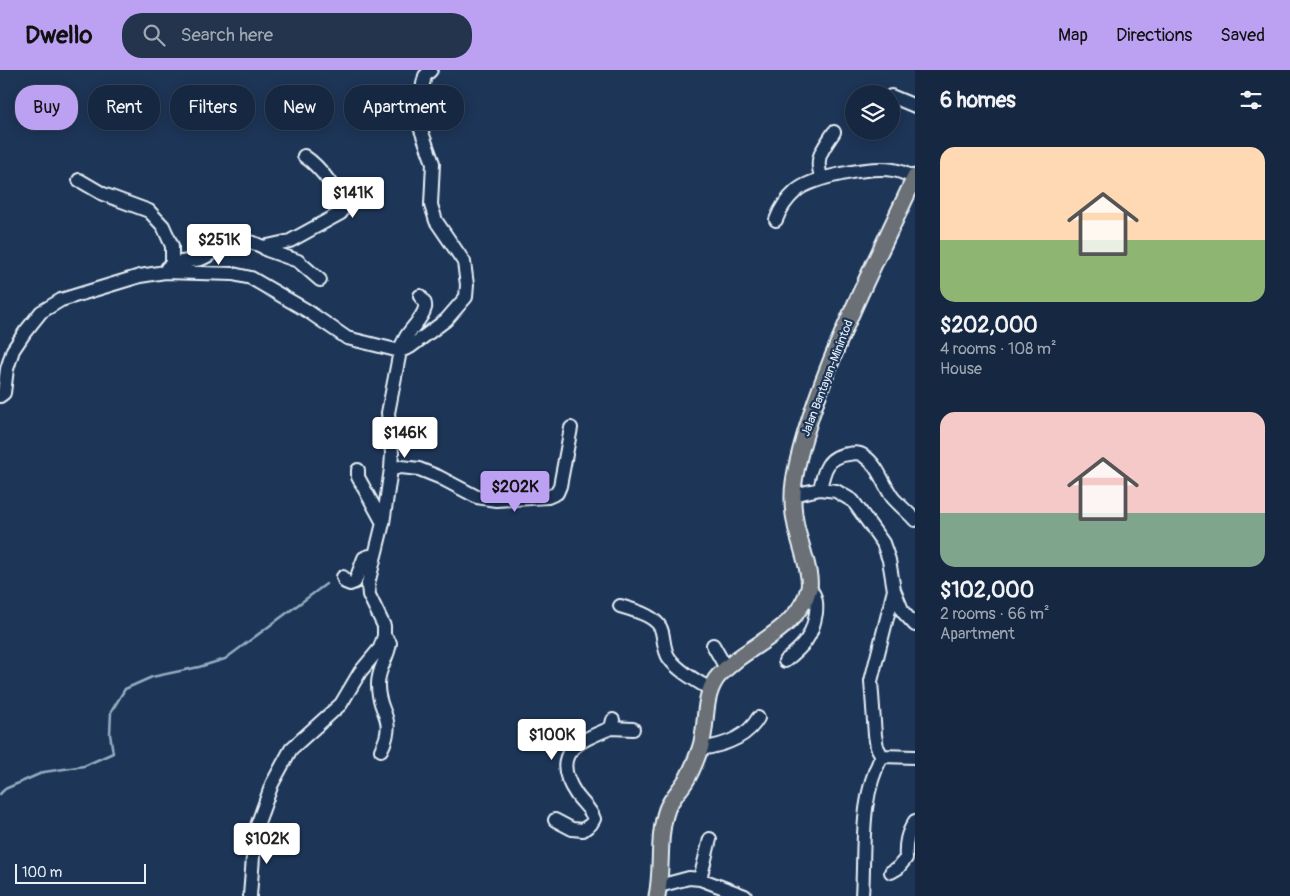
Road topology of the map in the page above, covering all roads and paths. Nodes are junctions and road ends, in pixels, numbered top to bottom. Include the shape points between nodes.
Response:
1 (431, 70) edge
2 (900, 100) edge
3 (915, 106) edge
4 (834, 132) dead end
5 (304, 156) dead end
6 (822, 178) junction
7 (915, 178) edge
8 (79, 180) dead end
9 (776, 220) dead end
10 (263, 247) junction
11 (168, 268) junction
12 (320, 280) dead end
13 (420, 296) dead end
14 (400, 351) junction
15 (0, 396) edge
16 (571, 428) dead end
17 (391, 469) junction
18 (358, 470) dead end
19 (820, 489) junction
20 (793, 495) junction
21 (915, 520) edge
22 (383, 523) junction
23 (375, 556) junction
24 (343, 577) dead end
25 (809, 588) junction
26 (894, 590) junction
27 (620, 606) dead end
28 (915, 625) edge
29 (384, 636) junction
30 (713, 645) dead end
31 (785, 661) dead end
32 (726, 668) junction
33 (710, 689) junction
34 (758, 718) dead end
35 (633, 729) dead end
36 (700, 749) junction
37 (381, 750) dead end
38 (882, 756) junction
39 (915, 757) edge
40 (555, 820) dead end
41 (915, 821) edge
42 (710, 839) dead end
43 (891, 872) dead end
44 (700, 878) junction
45 (658, 891) edge
46 (250, 896) edge
47 (745, 896) edge
48 (862, 896) edge

1 - 14 street via 423,84 419,119 434,163 431,205 436,221 464,262 466,297 446,320
2 - 3 street
4 - 6 street via 820,153 818,167
5 - 10 street via 314,163 334,188 341,212 290,241
6 - 7 street via 882,169
6 - 9 street via 797,190 784,204
7 - 20 main road, Jalan Bantayan-Minintod via 825,375 804,434
8 - 11 street via 103,194 149,211 163,226 172,246
10 - 11 street via 236,241 201,259
10 - 12 street via 298,261
11 - 14 street via 251,278 347,338
11 - 15 street via 61,300 41,312 13,350 4,393
13 - 14 street via 425,308 402,342
14 - 17 street via 388,413
16 - 17 street via 560,486 557,493 548,498 496,500 477,497 419,469
17 - 22 street
18 - 22 street via 358,477
19 - 20 street
19 - 21 street via 827,464 841,454 855,453 864,456 881,475 891,496
19 - 26 street via 836,491 853,501 884,543
20 - 25 main road, Jalan Bantayan-Minintod via 795,524 806,559
22 - 23 street
23 - 24 street via 364,558 355,582 345,582
23 - 29 street via 368,584 369,596 384,626
25 - 31 street via 815,596 813,631
25 - 32 main road via 788,622
26 - 28 street via 903,612
26 - 38 street via 871,680 874,735
27 - 33 street via 655,621 662,628 670,660
29 - 37 street via 390,643 378,685 389,731
29 - 46 street via 380,648 360,672 341,704 290,750 272,784 255,831
30 - 32 street
32 - 33 main road
33 - 36 main road
34 - 36 street via 741,735 716,747
35 - 40 street via 612,724 573,747 566,756 565,764 570,784 594,819 583,830
36 - 45 main road via 666,813 660,842
38 - 39 street
38 - 48 street via 868,794
41 - 43 street via 907,834 906,858
42 - 44 street
44 - 45 street via 689,878
44 - 47 street

